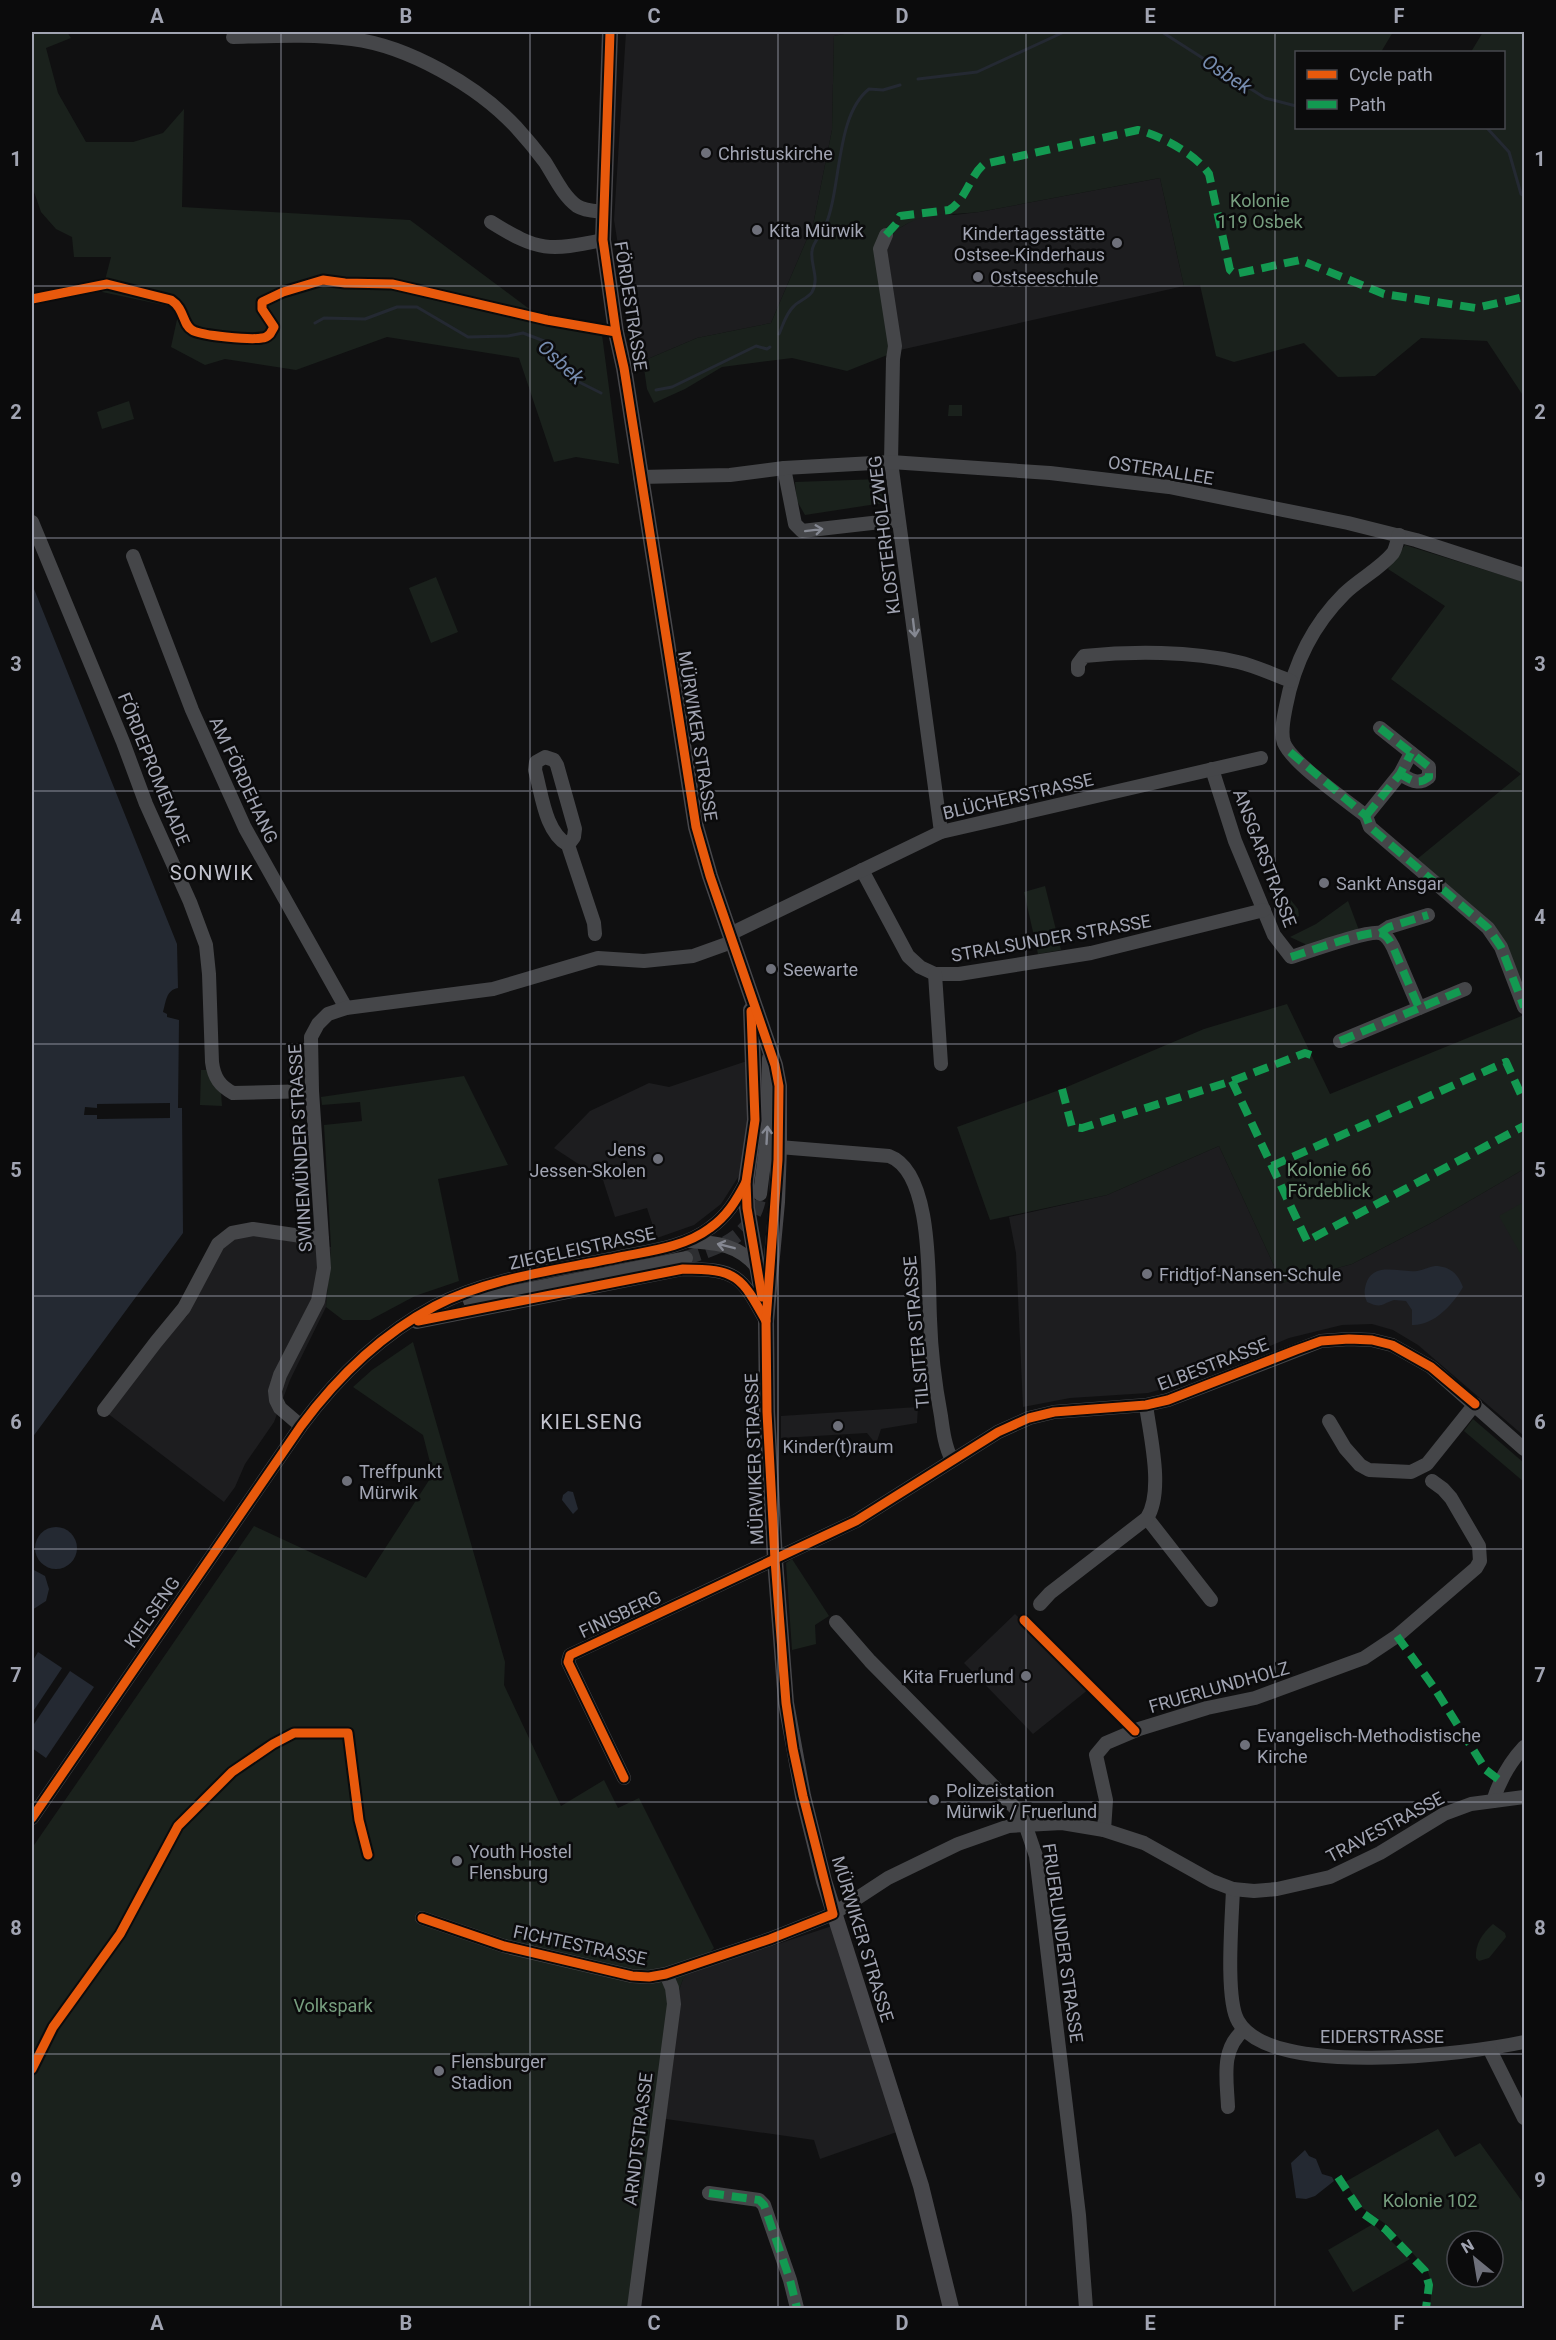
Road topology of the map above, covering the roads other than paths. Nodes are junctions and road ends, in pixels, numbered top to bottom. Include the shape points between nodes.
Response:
1 (610, 32) edge
2 (233, 37) dead end
3 (604, 212) junction
4 (491, 222) dead end
5 (886, 235) dead end
6 (603, 240) junction
7 (891, 462) junction
8 (783, 468) junction
9 (640, 477) junction
10 (898, 520) junction
11 (32, 522) edge
12 (1399, 536) junction
13 (133, 556) dead end
14 (1524, 575) edge
15 (1078, 670) dead end
16 (1291, 681) junction
17 (1380, 728) dead end
18 (1411, 753) junction
19 (1261, 758) dead end
20 (1212, 769) junction
21 (1400, 774) junction
22 (1366, 816) junction
23 (941, 832) junction
24 (568, 845) junction
25 (862, 870) junction
26 (1264, 910) junction
27 (1428, 915) dead end
28 (1380, 933) junction
29 (731, 938) junction
30 (598, 958) junction
31 (934, 974) junction
32 (1465, 989) dead end
33 (751, 994) junction
34 (1524, 1007) edge
35 (346, 1008) junction
36 (1419, 1008) junction
37 (1340, 1041) dead end
38 (769, 1046) junction
39 (941, 1064) dead end
40 (312, 1091) junction
41 (779, 1147) junction
42 (746, 1182) junction
43 (760, 1194) tunnel mouth
44 (322, 1239) junction
45 (687, 1240) junction
46 (686, 1258) tunnel mouth
47 (757, 1267) junction
48 (767, 1312) junction
49 (406, 1324) junction
50 (1475, 1404) junction
51 (1146, 1405) junction
52 (104, 1410) dead end
53 (1329, 1421) dead end
54 (301, 1426) junction
55 (1524, 1449) edge
56 (952, 1460) junction
57 (1432, 1481) dead end
58 (1148, 1518) junction
59 (775, 1560) junction
60 (1211, 1600) dead end
61 (1041, 1605) dead end
62 (836, 1622) dead end
63 (1524, 1747) edge
64 (624, 1778) dead end
65 (1524, 1797) edge
66 (1493, 1801) junction
67 (32, 1818) edge
68 (1025, 1824) junction
69 (1104, 1830) junction
70 (1233, 1889) junction
71 (833, 1914) junction
72 (422, 1918) dead end
73 (666, 1974) junction
74 (1244, 2030) junction
75 (1524, 2042) edge
76 (1490, 2050) junction
77 (1228, 2108) dead end
78 (1524, 2118) edge
79 (709, 2193) dead end
80 (634, 2308) edge
81 (797, 2308) edge
82 (951, 2308) edge
83 (1086, 2308) edge

1 - 3 main road, FÖRDESTRASSE
2 - 3 street via 355,39 419,59 497,108 578,207
3 - 6 main road, FÖRDESTRASSE
4 - 6 street via 538,247 561,248
5 - 7 street, KLOSTERHOLZWEG via 880,249 895,346
6 - 9 main road, FÖRDESTRASSE
7 - 8 street, OSTERALLEE
7 - 10 street, KLOSTERHOLZWEG
7 - 12 street, OSTERALLEE via 1050,472 1169,487
8 - 9 street, OSTERALLEE via 730,475
8 -> 10 street via 795,524 802,531
9 - 29 main road, MÜRWIKER STRASSE via 696,827
10 -> 23 street, KLOSTERHOLZWEG
11 - 40 street, FÖRDEPROMENADE via 206,945 213,1072 223,1088 233,1093
12 - 14 street, OSTERALLEE
12 - 16 street via 1392,554 1329,611 1310,638
13 - 35 street, AM FÖRDEHANG via 192,710 245,828
15 - 16 street via 1084,656 1173,654 1240,663
16 - 22 street via 1284,744
17 - 18 street
18 - 21 street
18 - 21 street via 1429,767 1429,777 1413,782
19 - 20 street, BLÜCHERSTRASSE
20 - 23 street, BLÜCHERSTRASSE
20 - 26 street, ANSGARSTRASSE via 1235,841
21 - 22 street
22 - 34 street via 1370,827 1488,928 1501,947
23 - 25 street, BLÜCHERSTRASSE
24 - 24 street via 551,827 535,770 536,762 545,757 557,765 574,821 574,837
24 - 30 street via 594,923
25 - 29 street, BLÜCHERSTRASSE
25 - 31 street, STRALSUNDER STRASSE via 908,956
26 - 28 street, ANSGARSTRASSE via 1274,935 1291,957
26 - 31 street, STRALSUNDER STRASSE via 1090,953 959,974
27 - 28 street
28 - 36 street via 1393,946
29 - 30 street, SWINEMÜNDER STRASSE via 693,956 644,961
29 - 33 main road, MÜRWIKER STRASSE
30 - 35 street, SWINEMÜNDER STRASSE via 493,989
31 - 39 street
32 - 36 street
33 - 38 main road, MÜRWIKER STRASSE
33 - 42 main road, MÜRWIKER STRASSE via 755,1120
35 - 40 street, SWINEMÜNDER STRASSE via 328,1014 311,1037
36 - 37 street
38 - 41 main road, MÜRWIKER STRASSE via 779,1086
43 -> 38 street via 767,1139
40 - 44 street, SWINEMÜNDER STRASSE
41 - 48 main road, MÜRWIKER STRASSE
41 - 56 street, TILSITER STRASSE via 889,1156 909,1173 928,1252 932,1356
42 - 45 street, ZIEGELEISTRASSE via 728,1213
42 - 47 main road, MÜRWIKER STRASSE
44 - 52 street via 253,1229 225,1238 213,1252 184,1308
44 - 54 street, SWINEMÜNDER STRASSE via 324,1268 318,1300 275,1391 280,1408
47 -> 45 street, ZIEGELEISTRASSE via 735,1248
45 - 49 street, ZIEGELEISTRASSE via 510,1279 436,1305
46 - 49 street, ZIEGELEISTRASSE via 481,1298
47 - 48 main road, MÜRWIKER STRASSE
48 - 49 street, ZIEGELEISTRASSE via 734,1276 711,1269 683,1269
48 - 59 main road, MÜRWIKER STRASSE via 767,1412
49 - 54 street, ZIEGELEISTRASSE via 366,1352 341,1376
50 - 51 street, ELBESTRASSE via 1431,1367 1392,1345 1349,1339 1321,1341
50 - 53 street via 1427,1464 1411,1472 1369,1470 1360,1465
50 - 55 street, ELBESTRASSE
51 - 56 street, ELBESTRASSE via 1074,1409 1029,1418
51 - 58 street via 1155,1489
54 - 67 street, KIELSENG
56 - 59 street via 856,1521
57 - 69 street, FRUERLUNDHOLZ via 1451,1498 1479,1546 1480,1561 1476,1568 1398,1636 1364,1658 1274,1692 1174,1718 1106,1743 1096,1755 1106,1800
58 - 60 street
58 - 61 street via 1050,1593
59 - 64 street, FINISBERG via 570,1656 568,1662
59 - 71 main road, MÜRWIKER STRASSE via 793,1749
62 - 68 street, FRUERLUNDER STRASSE via 1018,1811
63 - 66 street via 1500,1780
65 - 66 street, TRAVESTRASSE
66 - 70 street, TRAVESTRASSE via 1444,1814 1380,1853 1330,1877 1277,1889
68 - 69 street, TRAVESTRASSE
68 - 71 street, FICHTESTRASSE via 993,1830 958,1844 888,1878
68 - 83 street, FRUERLUNDER STRASSE via 1037,1868 1079,2215
69 - 70 street, TRAVESTRASSE via 1144,1843
70 - 74 street via 1233,2009
71 - 73 street, FICHTESTRASSE
71 - 82 main road, MÜRWIKER STRASSE via 921,2186
72 - 73 street, FICHTESTRASSE via 504,1946 632,1976
73 - 80 street, ARNDTSTRASSE via 674,2004
74 - 76 street, EIDERSTRASSE via 1267,2043 1313,2055 1413,2057
74 - 77 street via 1230,2047 1226,2063
75 - 76 street, EIDERSTRASSE
76 - 78 street
79 - 81 street via 759,2200 764,2205

